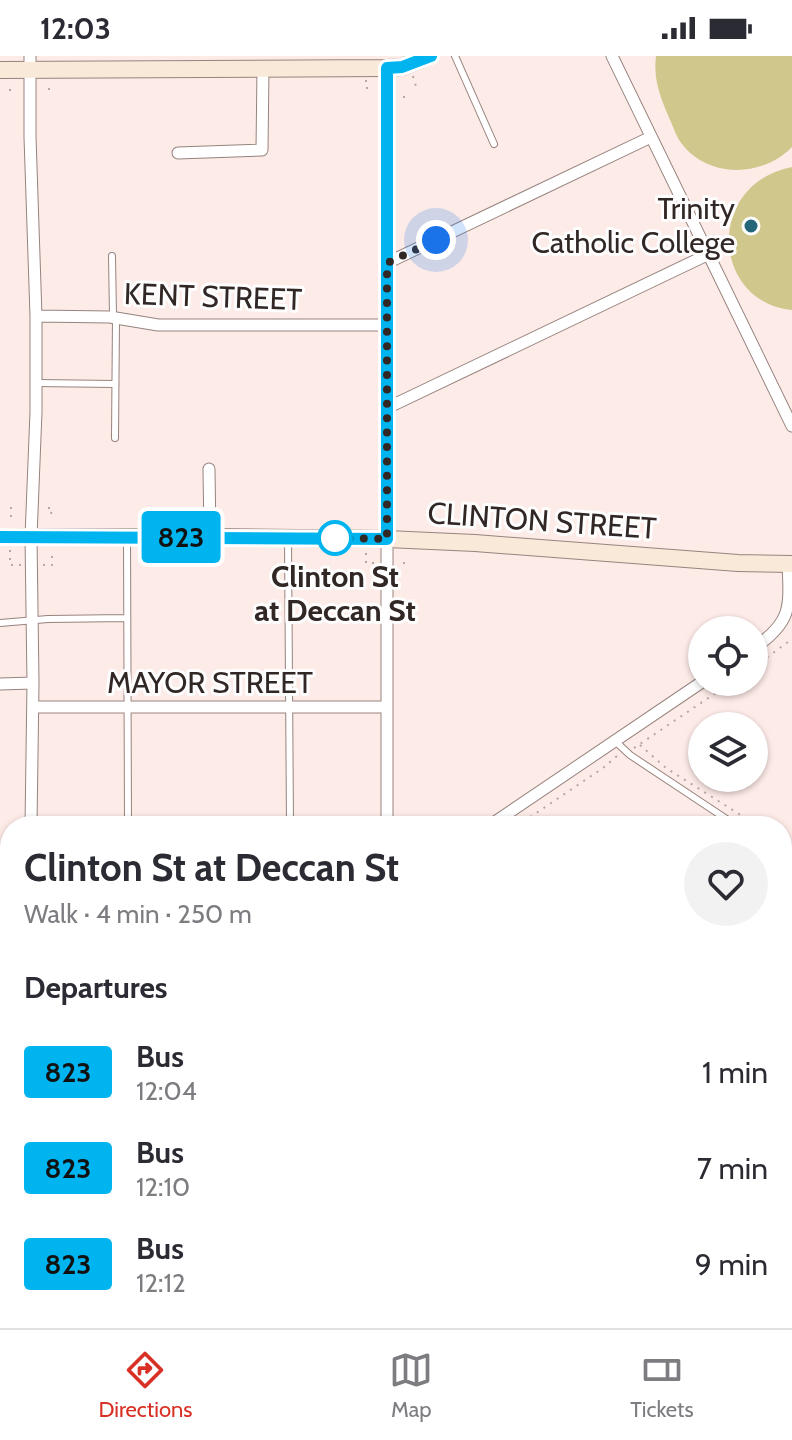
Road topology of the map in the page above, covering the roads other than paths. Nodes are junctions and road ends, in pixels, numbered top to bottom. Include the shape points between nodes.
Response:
1 (430, 56) edge
2 (455, 56) edge
3 (612, 56) edge
4 (30, 63) edge
5 (263, 68) junction
6 (387, 68) junction
7 (0, 70) edge
8 (651, 137) junction
9 (494, 144) dead end
10 (178, 153) dead end
11 (709, 254) junction
12 (112, 256) dead end
13 (387, 263) junction
14 (36, 316) junction
15 (114, 318) junction
16 (387, 325) junction
17 (36, 383) junction
18 (115, 384) junction
19 (387, 408) junction
20 (792, 426) edge
21 (115, 438) dead end
22 (209, 469) dead end
23 (31, 537) junction
24 (127, 537) junction
25 (210, 537) junction
26 (288, 537) junction
27 (387, 539) junction
28 (5, 544) edge
29 (790, 564) edge
30 (126, 618) junction
31 (31, 621) junction
32 (0, 623) edge
33 (768, 637) edge
34 (33, 683) junction
35 (0, 684) edge
36 (688, 691) edge
37 (33, 707) junction
38 (126, 707) junction
39 (290, 707) junction
40 (387, 707) junction
41 (615, 741) junction
42 (31, 816) edge
43 (128, 816) edge
44 (290, 816) edge
45 (387, 816) edge
46 (504, 816) edge
47 (716, 816) edge

1 - 6 street
2 - 9 lane
3 - 8 street
4 - 5 street
4 - 7 street
4 - 14 street
5 - 6 street
5 - 10 street via 262,150
6 - 13 street
8 - 11 street
8 - 13 street
11 - 19 street
11 - 20 street
12 - 15 lane
13 - 16 street
14 - 15 street, KENT STREET
14 - 17 street
15 - 16 street, KENT STREET via 158,325
15 - 18 lane
16 - 19 street
17 - 18 lane
17 - 23 street
18 - 21 lane
19 - 27 street
22 - 25 street
23 - 24 street, CLINTON STREET
23 - 28 street, CLINTON STREET
23 - 31 street
24 - 25 street, CLINTON STREET
24 - 30 lane
25 - 26 street, CLINTON STREET
26 - 27 street, CLINTON STREET
26 - 39 lane
27 - 29 street, CLINTON STREET
27 - 40 street
29 - 33 street via 785,615
30 - 31 lane
30 - 38 lane
31 - 32 lane
31 - 34 street
34 - 35 street
34 - 37 street
36 - 41 street
37 - 38 street, MAYOR STREET
37 - 42 street
38 - 39 street, MAYOR STREET
38 - 43 lane
39 - 40 street, MAYOR STREET
39 - 44 lane
40 - 45 street
41 - 46 street
41 - 47 lane

